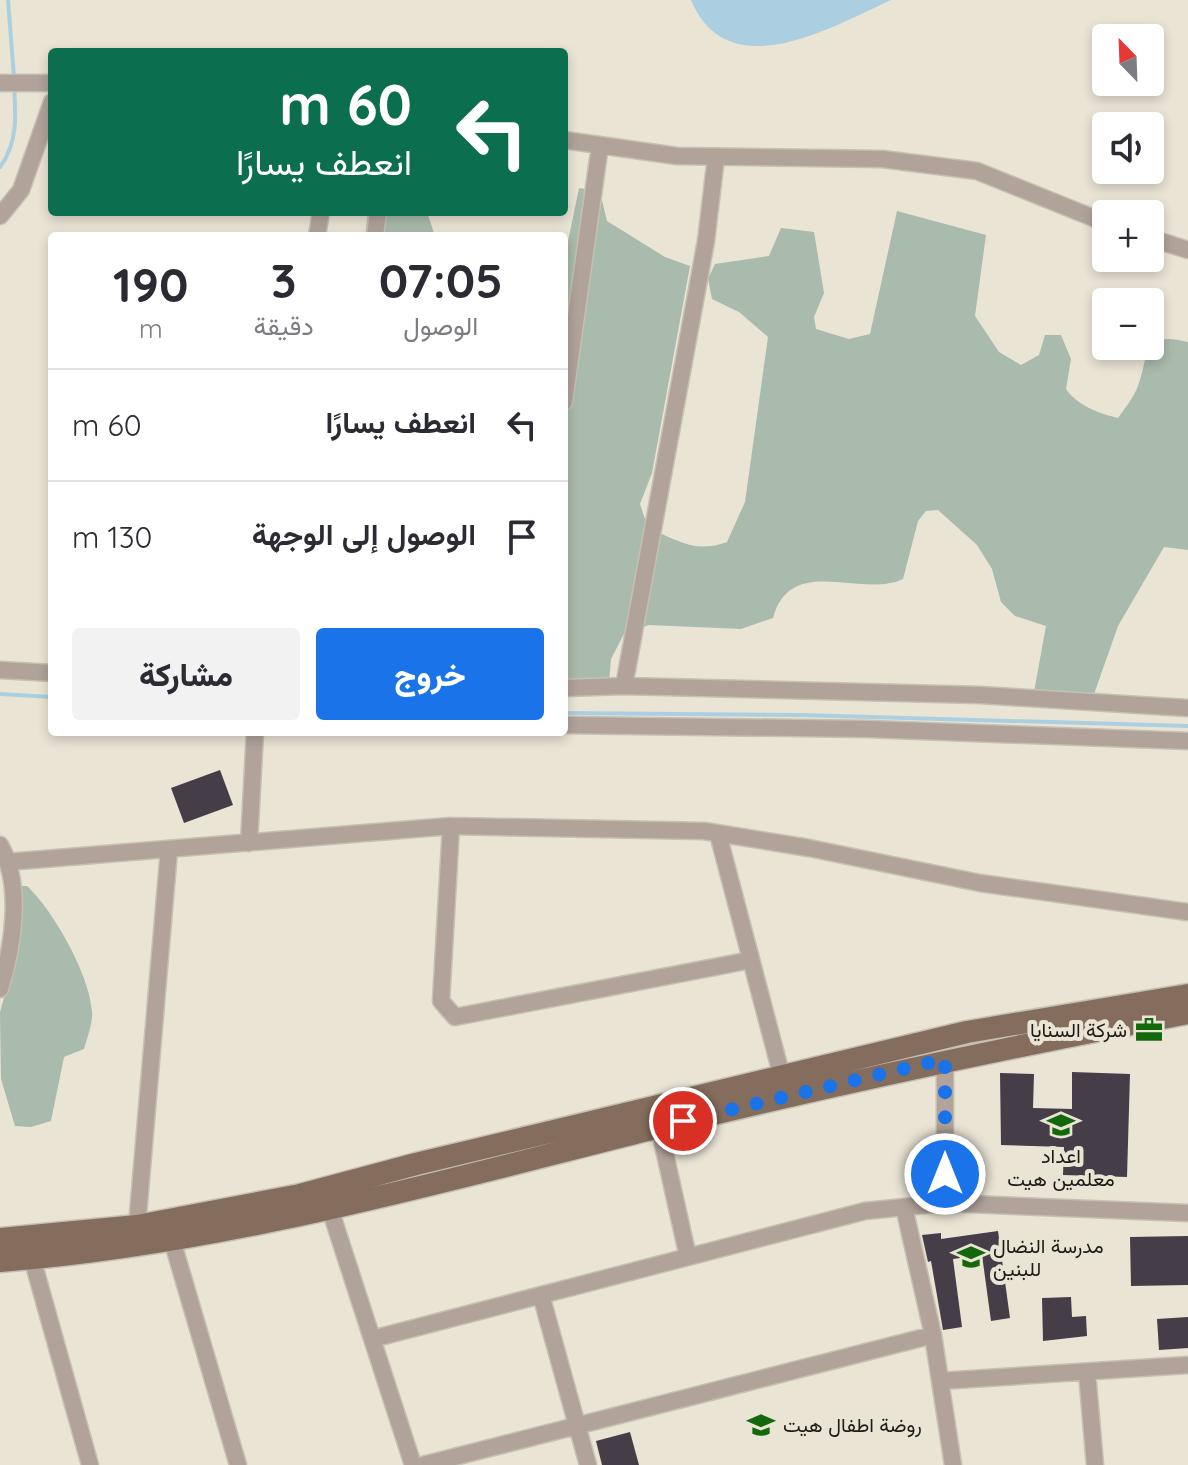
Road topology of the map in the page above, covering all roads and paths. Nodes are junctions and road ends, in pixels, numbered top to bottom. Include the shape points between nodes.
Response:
1 (3, 83) edge
2 (48, 83) edge
3 (48, 113) edge
4 (568, 141) edge
5 (600, 145) junction
6 (716, 157) junction
7 (0, 216) edge
8 (1092, 217) edge
9 (1164, 242) edge
10 (1188, 250) edge
11 (568, 373) edge
12 (0, 670) edge
13 (48, 673) edge
14 (624, 686) junction
15 (568, 688) edge
16 (1188, 708) edge
17 (568, 725) edge
18 (255, 736) edge
19 (1188, 741) edge
20 (451, 826) junction
21 (718, 834) junction
22 (249, 843) junction
23 (0, 845) edge
24 (169, 850) junction
25 (7, 862) junction
26 (1188, 912) edge
27 (751, 960) junction
28 (0, 989) edge
29 (1188, 995) edge
30 (1188, 1013) edge
31 (945, 1059) junction
32 (782, 1077) junction
33 (659, 1127) junction
34 (945, 1203) junction
35 (904, 1207) junction
36 (330, 1209) junction
37 (1188, 1213) edge
38 (137, 1226) junction
39 (0, 1239) edge
40 (172, 1240) junction
41 (688, 1257) junction
42 (32, 1258) junction
43 (0, 1261) edge
44 (541, 1295) junction
45 (933, 1335) junction
46 (372, 1339) junction
47 (1188, 1365) edge
48 (1087, 1372) junction
49 (940, 1381) junction
50 (578, 1427) junction
51 (953, 1463) edge
52 (90, 1465) edge
53 (238, 1465) edge
54 (413, 1465) edge
55 (423, 1465) edge
56 (588, 1465) edge
57 (935, 1465) edge
58 (1095, 1465) edge

1 - 2 street
3 - 7 street via 21,190
4 - 5 street
5 - 6 street
5 - 11 street
6 - 8 street via 882,159 977,171
6 - 14 street via 706,241
9 - 10 street
12 - 13 street
14 - 15 street
14 - 16 street via 980,695
17 - 19 street
18 - 22 street
20 - 21 street
20 - 22 street
20 - 27 street via 441,1001 455,1017
21 - 26 street via 980,883
21 - 27 street
22 - 24 street
23 - 25 street
24 - 25 street
24 - 38 street
25 - 28 street via 13,884 8,963
27 - 32 street
29 - 32 main road via 967,1032
30 - 31 main road
31 - 33 main road
31 - 34 street
32 - 38 main road via 300,1195
33 - 36 main road
33 - 41 street
34 - 35 street
34 - 37 street
35 - 41 street via 865,1211
35 - 45 street
36 - 40 main road
36 - 46 street
38 - 39 main road
40 - 42 main road
40 - 53 street
41 - 44 street
42 - 43 main road
42 - 52 street
44 - 46 street
44 - 50 street
45 - 49 street
45 - 50 street
46 - 54 street
47 - 48 street
48 - 49 street
48 - 58 street
49 - 51 street
50 - 55 street
50 - 56 street
51 - 57 street

